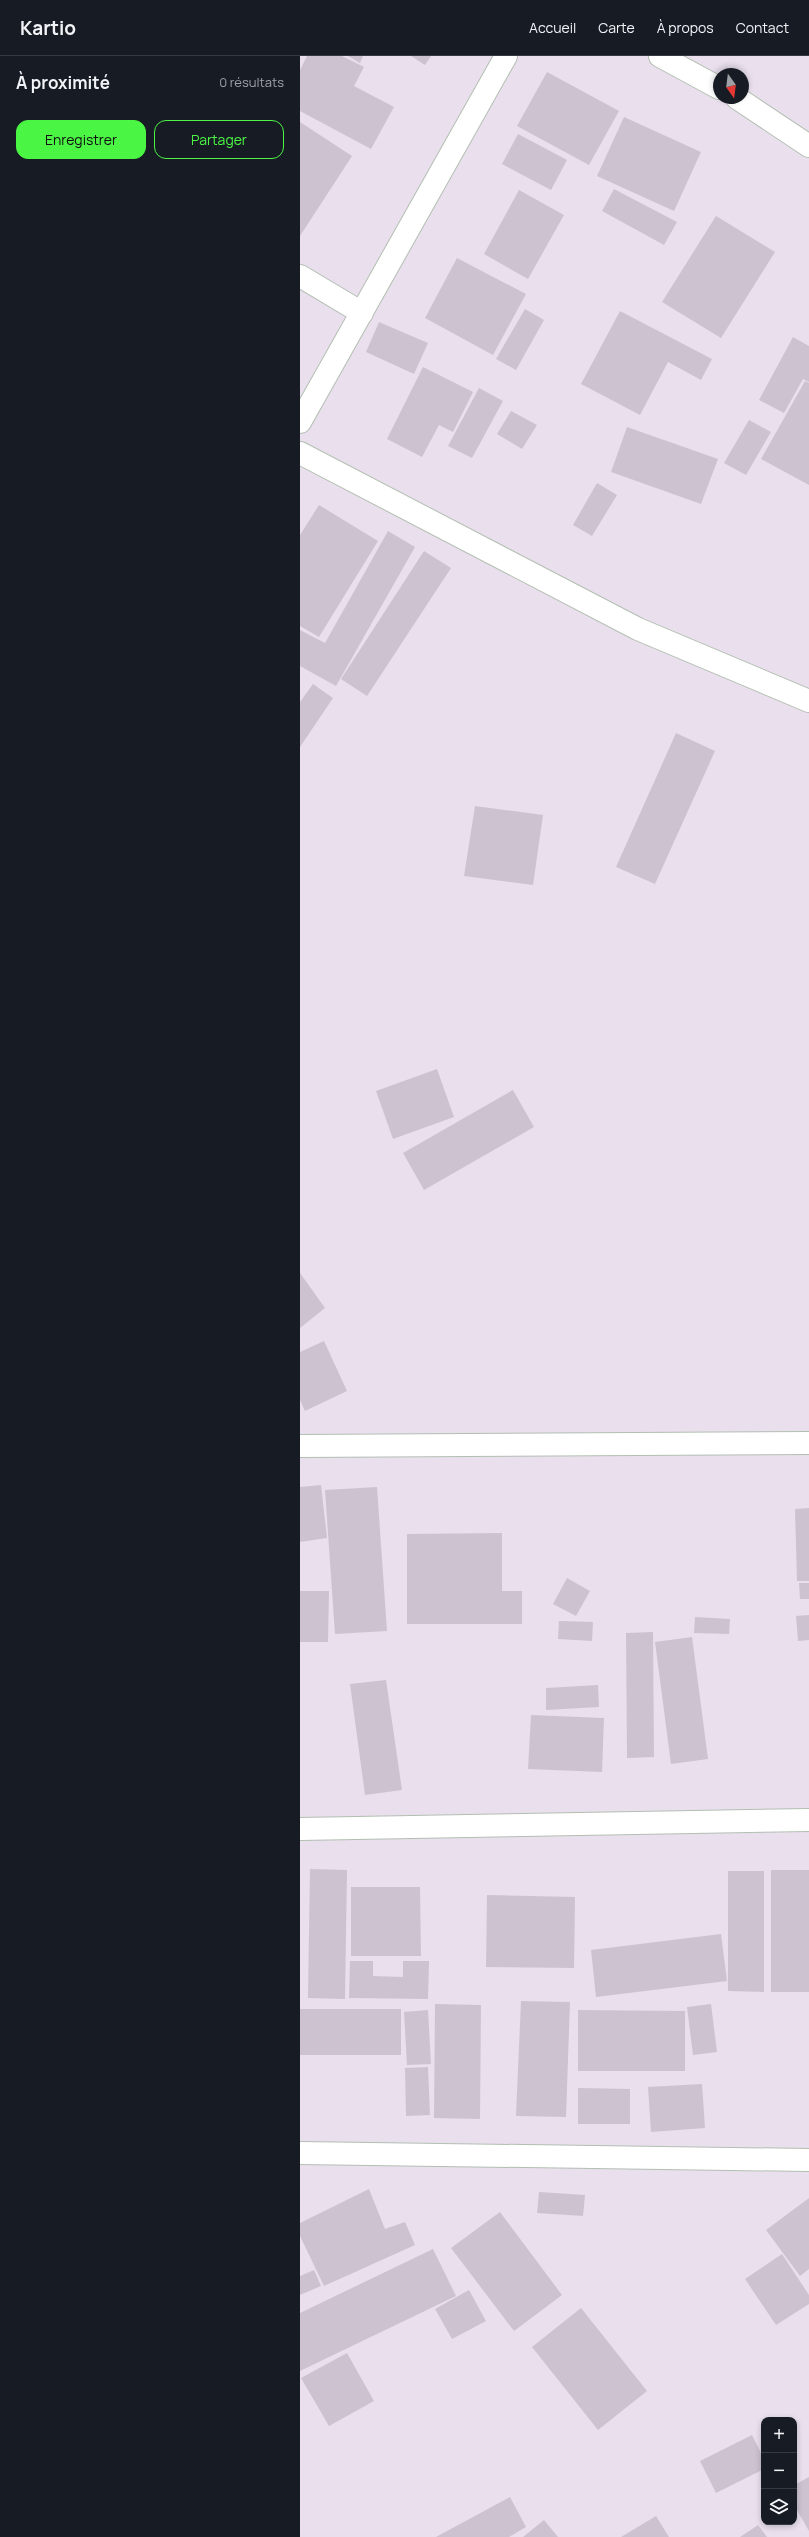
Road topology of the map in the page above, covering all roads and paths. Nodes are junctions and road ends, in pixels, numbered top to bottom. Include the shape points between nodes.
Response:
1 (506, 56) edge
2 (660, 56) edge
3 (713, 85) edge
4 (746, 104) edge
5 (809, 146) edge
6 (300, 276) edge
7 (362, 313) junction
8 (300, 422) edge
9 (300, 453) edge
10 (809, 701) edge
11 (809, 1443) edge
12 (300, 1446) edge
13 (809, 1820) edge
14 (300, 1829) edge
15 (300, 2153) edge
16 (809, 2160) edge

1 - 7 street
2 - 3 street
4 - 5 street
6 - 7 street
7 - 8 street
9 - 10 street via 638,629
11 - 12 street
13 - 14 street
15 - 16 street

